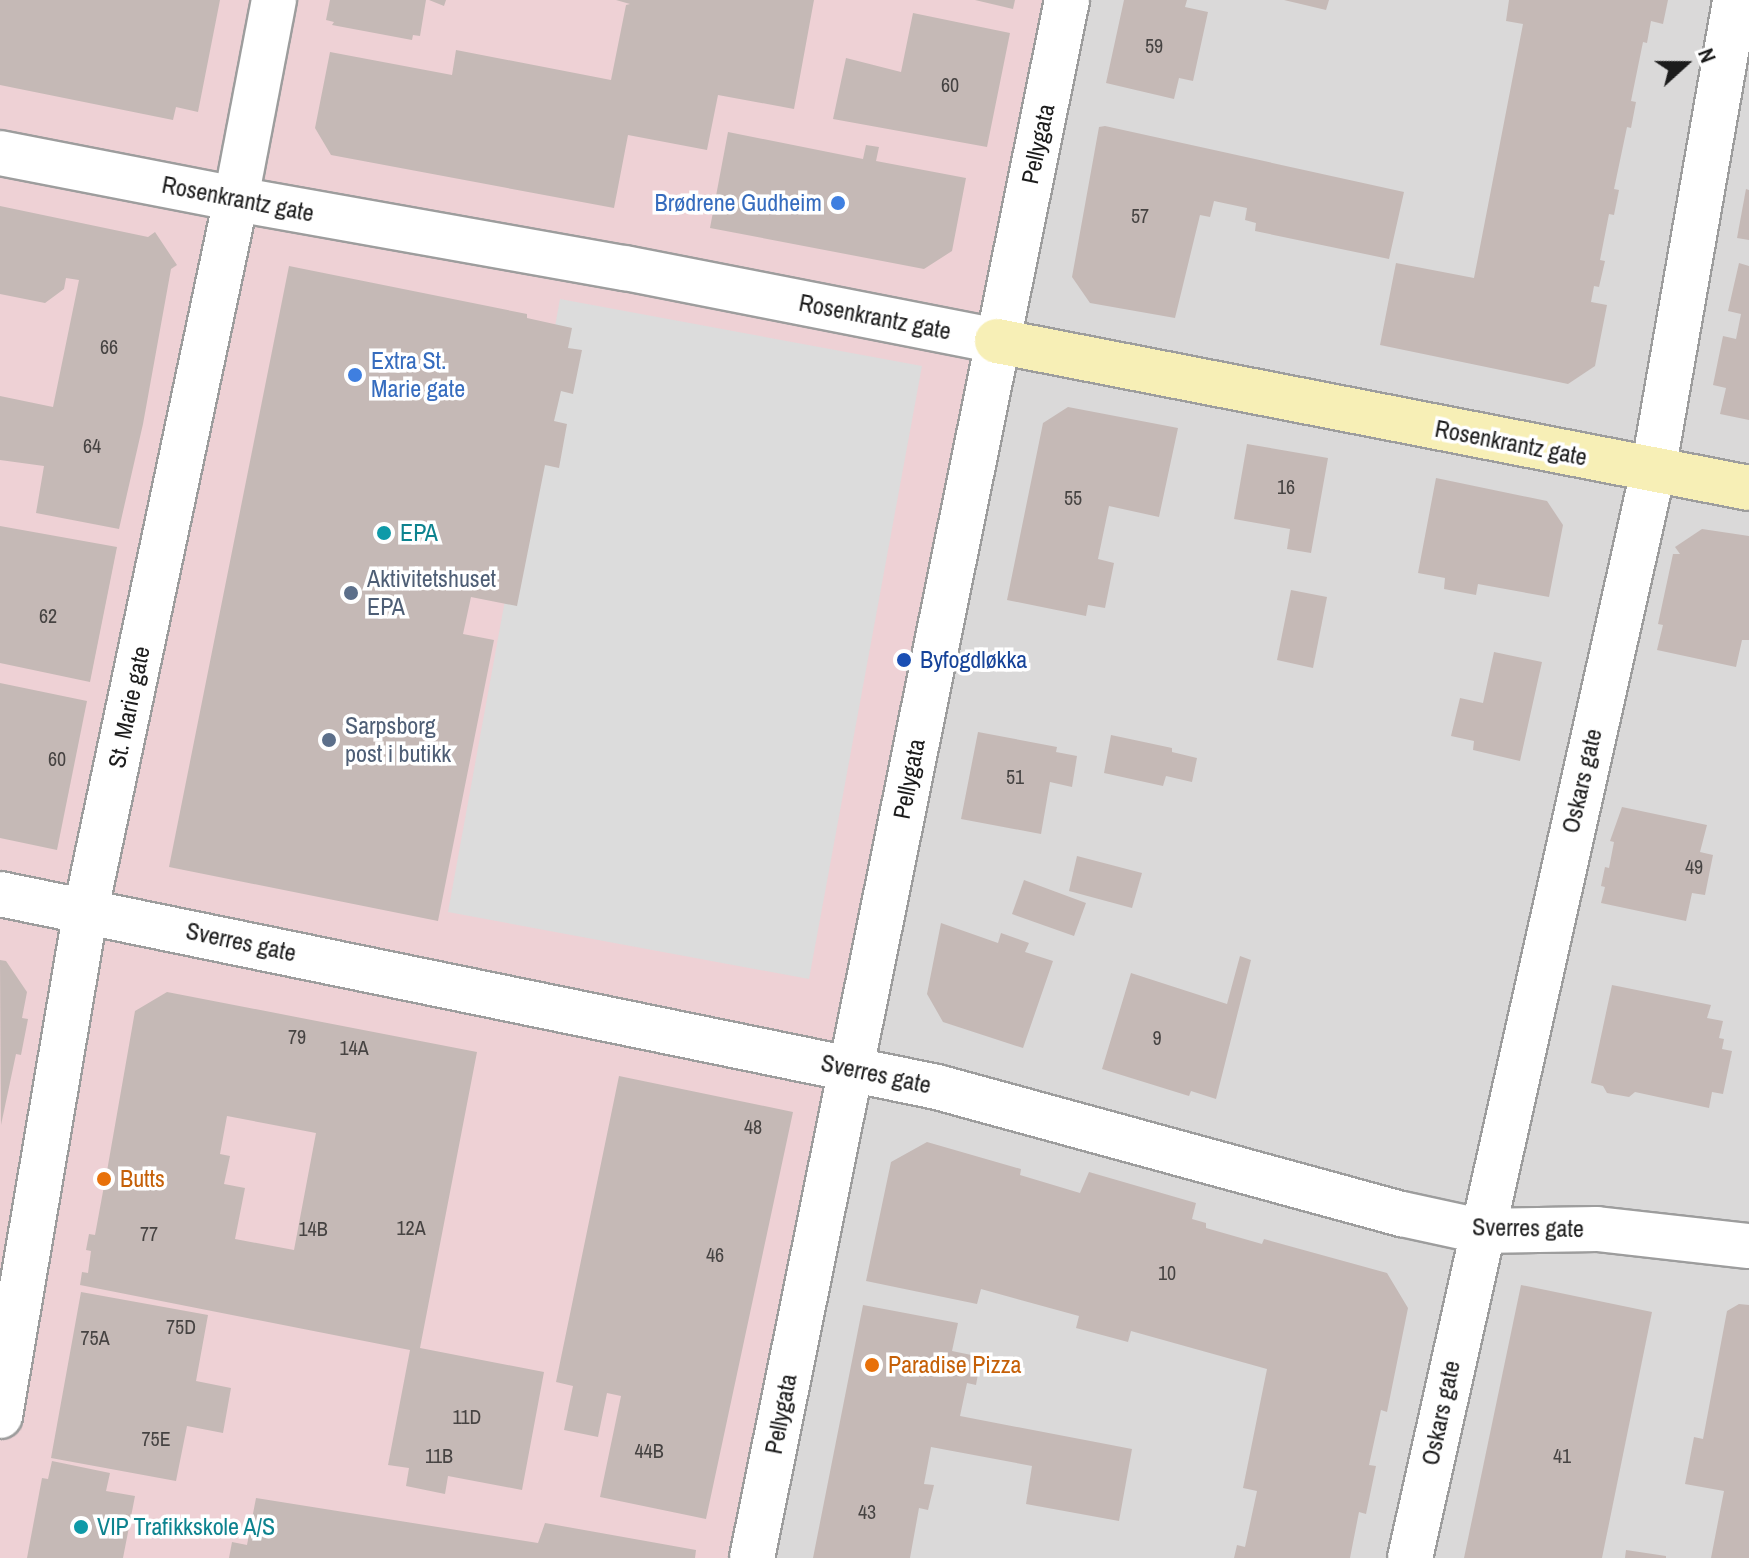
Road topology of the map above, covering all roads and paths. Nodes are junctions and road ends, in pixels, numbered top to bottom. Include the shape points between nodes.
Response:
1 (274, 0) edge
2 (1067, 0) edge
3 (1735, 0) edge
4 (0, 153) edge
5 (236, 199) junction
6 (997, 341) junction
7 (1653, 471) junction
8 (1749, 488) edge
9 (0, 894) edge
10 (86, 909) junction
11 (851, 1068) junction
12 (1480, 1231) junction
13 (1749, 1246) edge
14 (0, 1416) edge
15 (752, 1558) edge
16 (1410, 1558) edge

1 - 5 street, St. Marie gate
2 - 6 street, Pellygata
3 - 7 street, Oskars gate
4 - 5 street, Rosenkrantz gate
5 - 6 street, Rosenkrantz gate
5 - 10 street, St. Marie gate
6 - 7 street, Rosenkrantz gate
6 - 11 street, Pellygata
7 - 8 street, Rosenkrantz gate
7 - 12 street, Oskars gate
9 - 10 street, Sverres gate
10 - 11 street, Sverres gate
10 - 14 street, St. Marie gate
11 - 12 street, Sverres gate
11 - 15 street, Pellygata
12 - 13 street, Sverres gate via 1597,1229
12 - 16 street, Oskars gate

